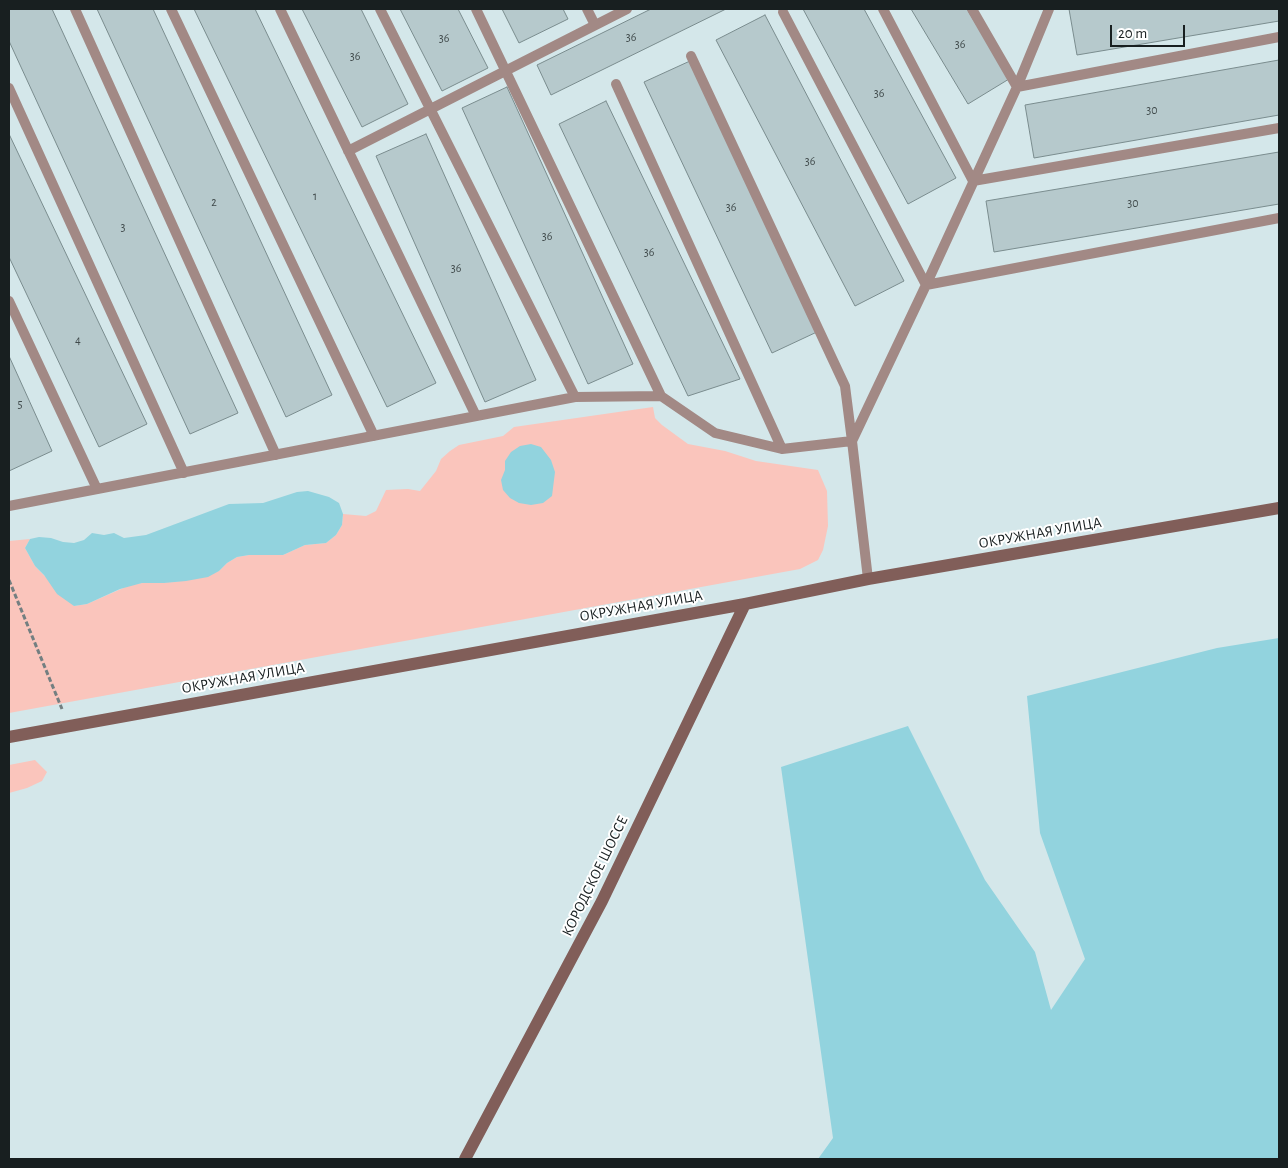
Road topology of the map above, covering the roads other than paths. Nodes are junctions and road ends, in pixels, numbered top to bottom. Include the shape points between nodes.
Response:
1 (75, 9) edge
2 (171, 9) edge
3 (280, 9) edge
4 (380, 9) edge
5 (476, 9) edge
6 (587, 9) edge
7 (627, 9) edge
8 (883, 9) edge
9 (972, 9) edge
10 (1048, 9) edge
11 (783, 12) dead end
12 (595, 25) junction
13 (1279, 37) edge
14 (690, 56) dead end
15 (506, 70) junction
16 (616, 84) dead end
17 (1016, 87) junction
18 (9, 88) edge
19 (430, 109) junction
20 (1279, 128) edge
21 (348, 151) junction
22 (973, 180) junction
23 (1279, 218) edge
24 (926, 285) junction
25 (9, 301) edge
26 (661, 396) junction
27 (575, 397) junction
28 (476, 416) junction
29 (374, 436) junction
30 (852, 441) junction
31 (782, 449) junction
32 (276, 455) junction
33 (184, 472) junction
34 (97, 489) junction
35 (9, 506) edge
36 (1279, 508) edge
37 (868, 579) junction
38 (745, 604) junction
39 (9, 737) edge
40 (465, 1159) edge

1 - 32 lane
2 - 29 lane
3 - 21 lane
4 - 19 lane
5 - 15 lane
6 - 12 lane
7 - 12 lane
8 - 22 lane
9 - 17 lane
10 - 17 lane
11 - 24 lane
12 - 15 lane
13 - 17 lane
14 - 30 lane via 845,386
15 - 19 lane
15 - 26 lane
16 - 31 lane
17 - 22 lane
18 - 33 lane
19 - 21 lane
19 - 27 lane
20 - 22 lane
21 - 28 lane
22 - 24 lane
23 - 24 lane
24 - 30 lane
25 - 34 lane
26 - 27 lane
26 - 31 lane via 715,433
27 - 28 lane
28 - 29 lane
29 - 32 lane
30 - 31 lane
30 - 37 lane
32 - 33 lane
33 - 34 lane
34 - 35 lane
36 - 37 main road, ОКРУЖНАЯ УЛИЦА
37 - 38 main road, ОКРУЖНАЯ УЛИЦА
38 - 39 main road, ОКРУЖНАЯ УЛИЦА
38 - 40 main road, КОРОДСКОЕ ШОССЕ via 602,901

